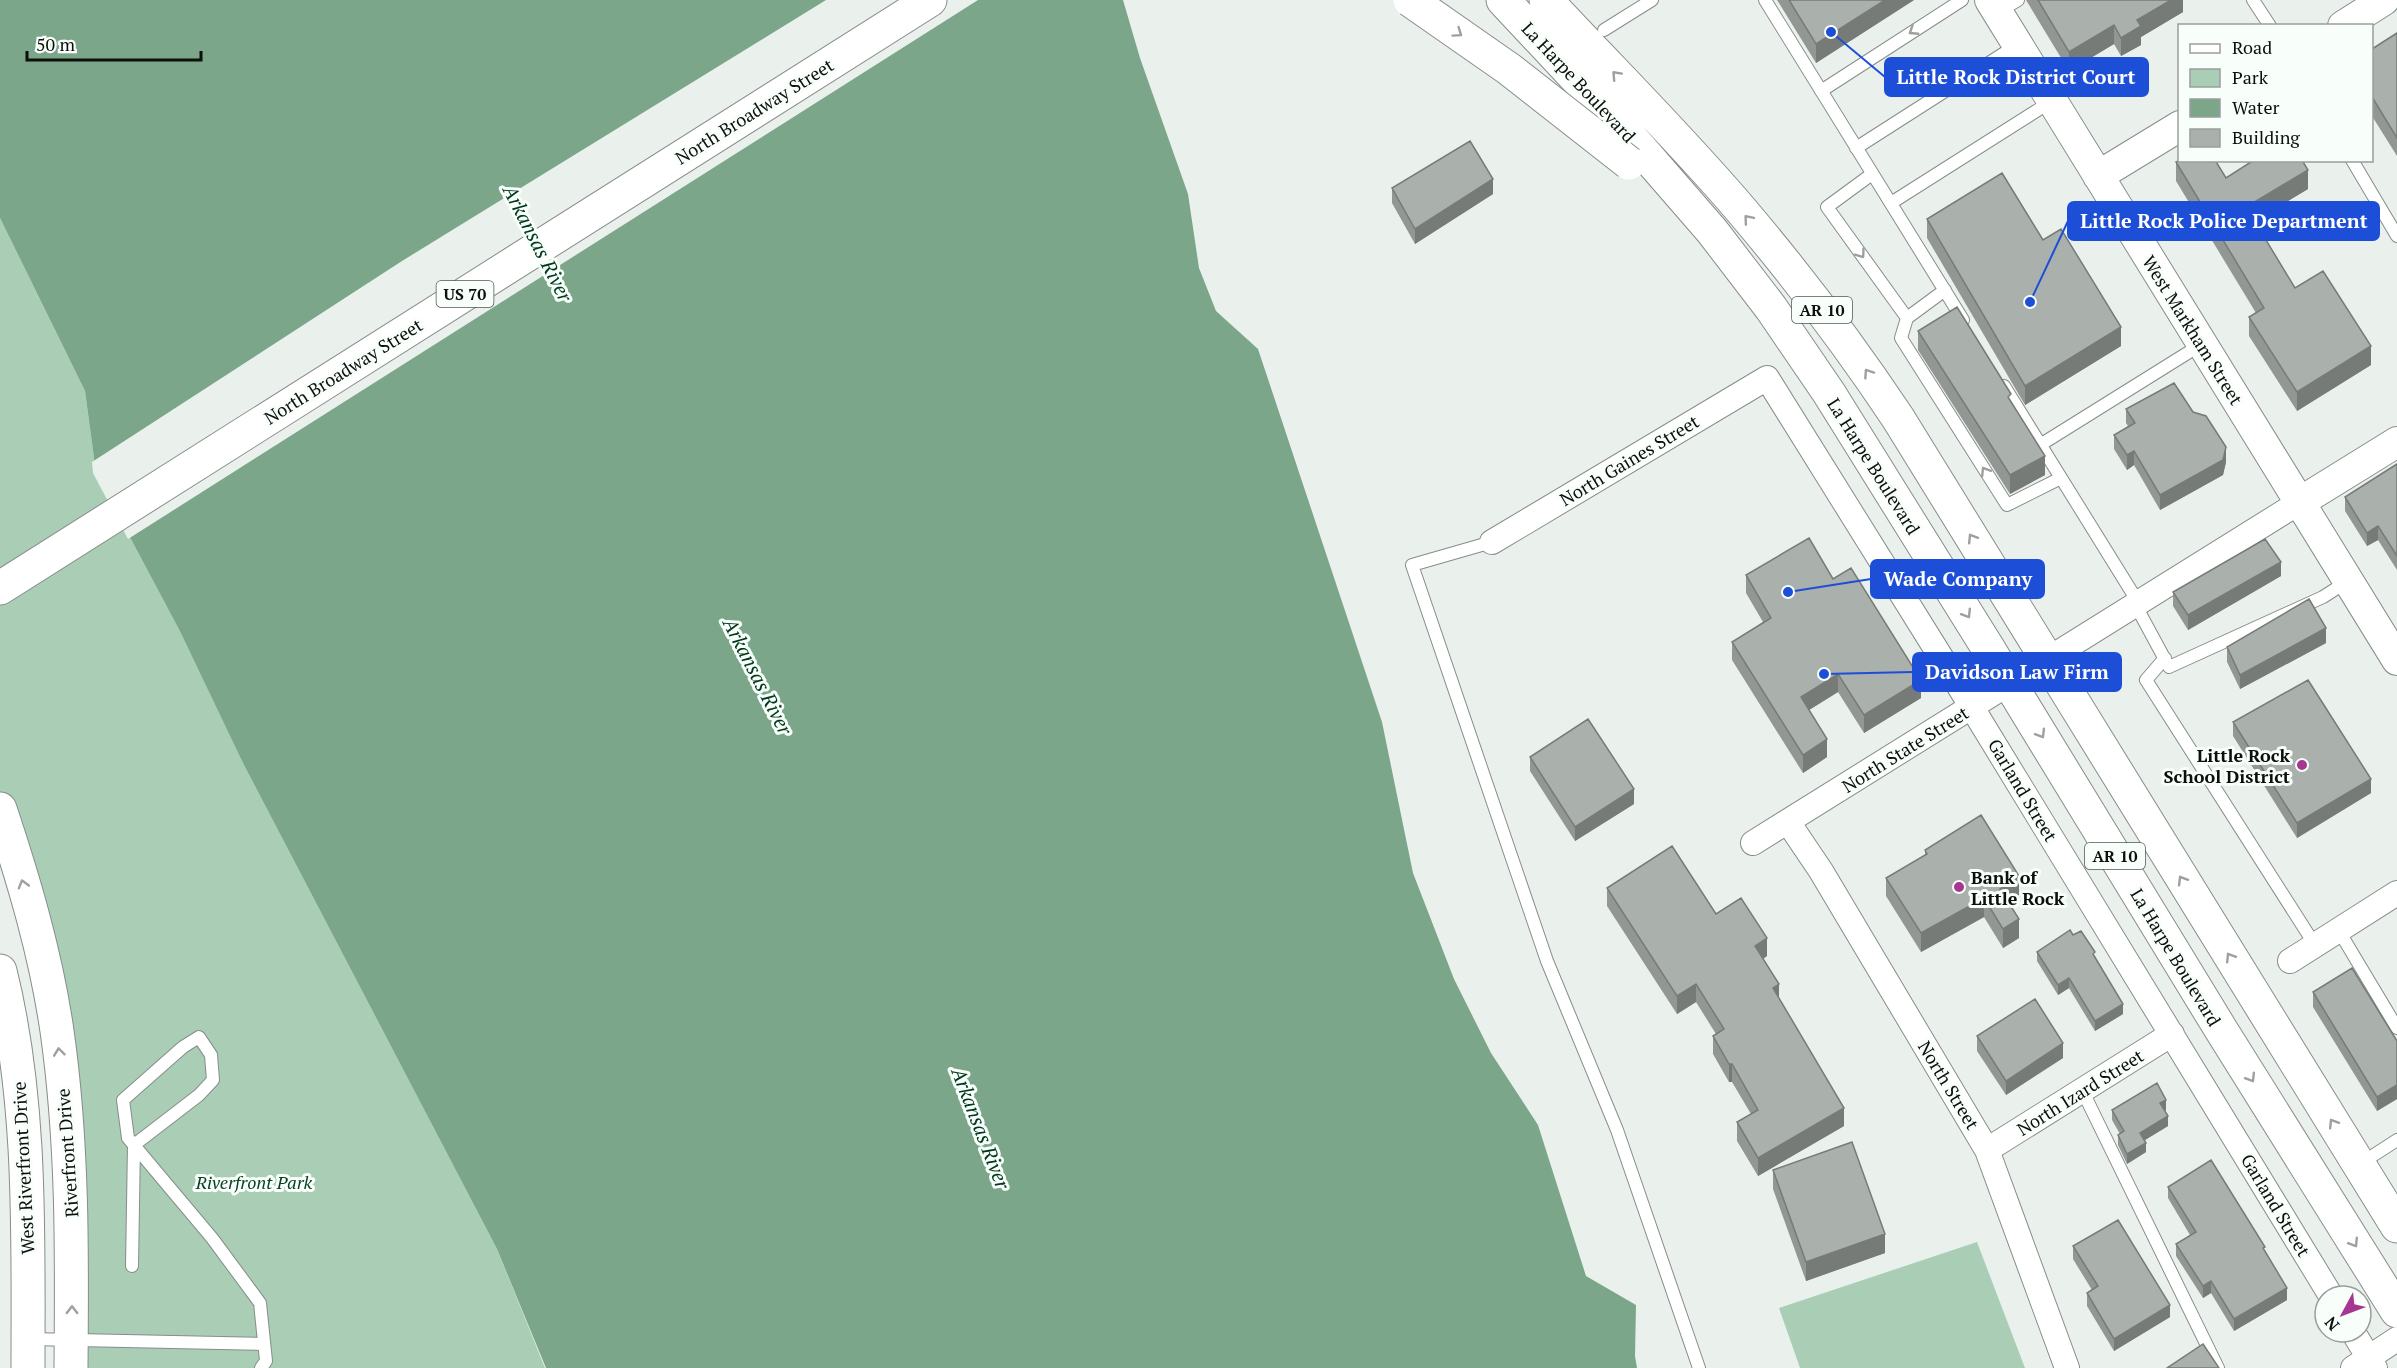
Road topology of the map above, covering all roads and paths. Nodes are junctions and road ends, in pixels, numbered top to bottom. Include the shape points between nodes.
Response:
1 (930, 0) edge
2 (1410, 0) edge
3 (1503, 0) edge
4 (1546, 0) edge
5 (1652, 0) edge
6 (1765, 0) edge
7 (1962, 0) edge
8 (2253, 0) edge
9 (2384, 0) edge
10 (2002, 4) edge
11 (2269, 24) edge
12 (2346, 24) edge
13 (1604, 30) dead end
14 (2017, 45) junction
15 (1821, 91) junction
16 (2052, 101) junction
17 (2178, 127) edge
18 (1856, 148) junction
19 (2353, 162) edge
20 (1872, 174) junction
21 (2098, 176) junction
22 (1891, 203) junction
23 (2397, 236) edge
24 (1945, 290) junction
25 (1906, 318) junction
26 (1968, 329) edge
27 (2202, 344) junction
28 (1998, 377) edge
29 (1767, 378) joint
30 (1858, 440) junction
31 (2397, 442) edge
32 (2040, 445) junction
33 (2061, 478) junction
34 (2300, 502) junction
35 (1492, 542) joint
36 (2348, 581) junction
37 (0, 588) edge
38 (2137, 603) junction
39 (2395, 652) edge
40 (2165, 658) junction
41 (2047, 659) junction
42 (2010, 684) junction
43 (1972, 708) junction
44 (0, 810) edge
45 (1788, 822) junction
46 (1753, 843) dead end
47 (2397, 893) edge
48 (2339, 931) junction
49 (2315, 945) junction
50 (2290, 961) dead end
51 (0, 970) edge
52 (2397, 1028) edge
53 (2172, 1034) junction
54 (2083, 1092) junction
55 (2397, 1140) edge
56 (134, 1145) junction
57 (1987, 1150) junction
58 (2359, 1164) junction
59 (2397, 1226) edge
60 (132, 1266) dead end
61 (2324, 1284) edge
62 (2397, 1311) edge
63 (2397, 1339) edge
64 (264, 1344) junction
65 (2358, 1344) edge
66 (28, 1354) edge
67 (71, 1355) edge
68 (2366, 1365) edge
69 (261, 1368) edge
70 (1699, 1368) edge
71 (2067, 1368) edge
72 (2218, 1368) edge

1 - 37 main road, North Broadway Street / US 70
2 -> 30 main road, bridge via 1509,69 1629,163
3 - 30 main road, La Harpe Boulevard / AR 10 via 1712,231 1771,308
41 -> 4 main road, La Harpe Boulevard / AR 10 via 1899,418 1824,313 1740,208
5 - 13 lane
6 - 15 lane
7 -> 15 lane
8 - 11 lane
9 - 12 street
10 - 14 street, West Markham Street
14 - 16 street, West Markham Street
14 - 18 lane
15 - 18 lane
16 - 21 street, West Markham Street
16 - 22 lane
17 - 21 street
18 - 20 lane
19 - 23 lane
20 - 22 lane
20 -> 25 lane via 1827,207
21 - 27 street, West Markham Street
22 - 24 lane
24 - 25 lane
24 - 26 lane
33 -> 25 lane via 2007,505 1901,338
27 - 32 lane
27 - 34 street, West Markham Street
28 - 32 lane
29 - 35 street, North Gaines Street
29 - 43 street, Garland Street
30 -> 42 main road, La Harpe Boulevard / AR 10
31 - 34 street
32 - 33 lane
33 - 38 lane
34 - 36 street, West Markham Street
34 - 38 street, North State Street
35 - 70 lane via 1412,565 1547,961 1617,1130
36 - 39 street, West Markham Street
36 - 40 lane via 2323,597 2193,658 2169,667
38 - 40 lane
38 - 41 street, North State Street
40 - 49 lane via 2146,680
41 - 42 street, North State Street
58 -> 41 main road, La Harpe Boulevard / AR 10
42 - 43 street, North State Street
42 -> 62 main road, La Harpe Boulevard / AR 10
43 - 45 street, North State Street
43 - 53 street, Garland Street
67 -> 44 main road, Riverfront Drive via 72,1223 57,1029 39,940
45 - 46 street, North State Street
45 - 57 street, North Street
47 - 48 street
48 - 49 street
48 - 52 lane
49 - 50 street
51 - 66 main road, West Riverfront Drive via 23,1122
53 - 54 street, North Izard Street
53 - 61 street, Garland Street
54 - 57 street, North Izard Street
54 - 72 lane
55 - 58 lane
56 - 56 lane via 128,1138 123,1100 199,1037 211,1055 213,1080
56 - 60 lane
56 - 64 lane via 260,1303
57 - 71 street, North Street
58 - 59 main road, La Harpe Boulevard / AR 10
63 - 68 street
64 - 67 lane
64 - 69 lane via 266,1361
65 - 68 street
66 - 67 lane

